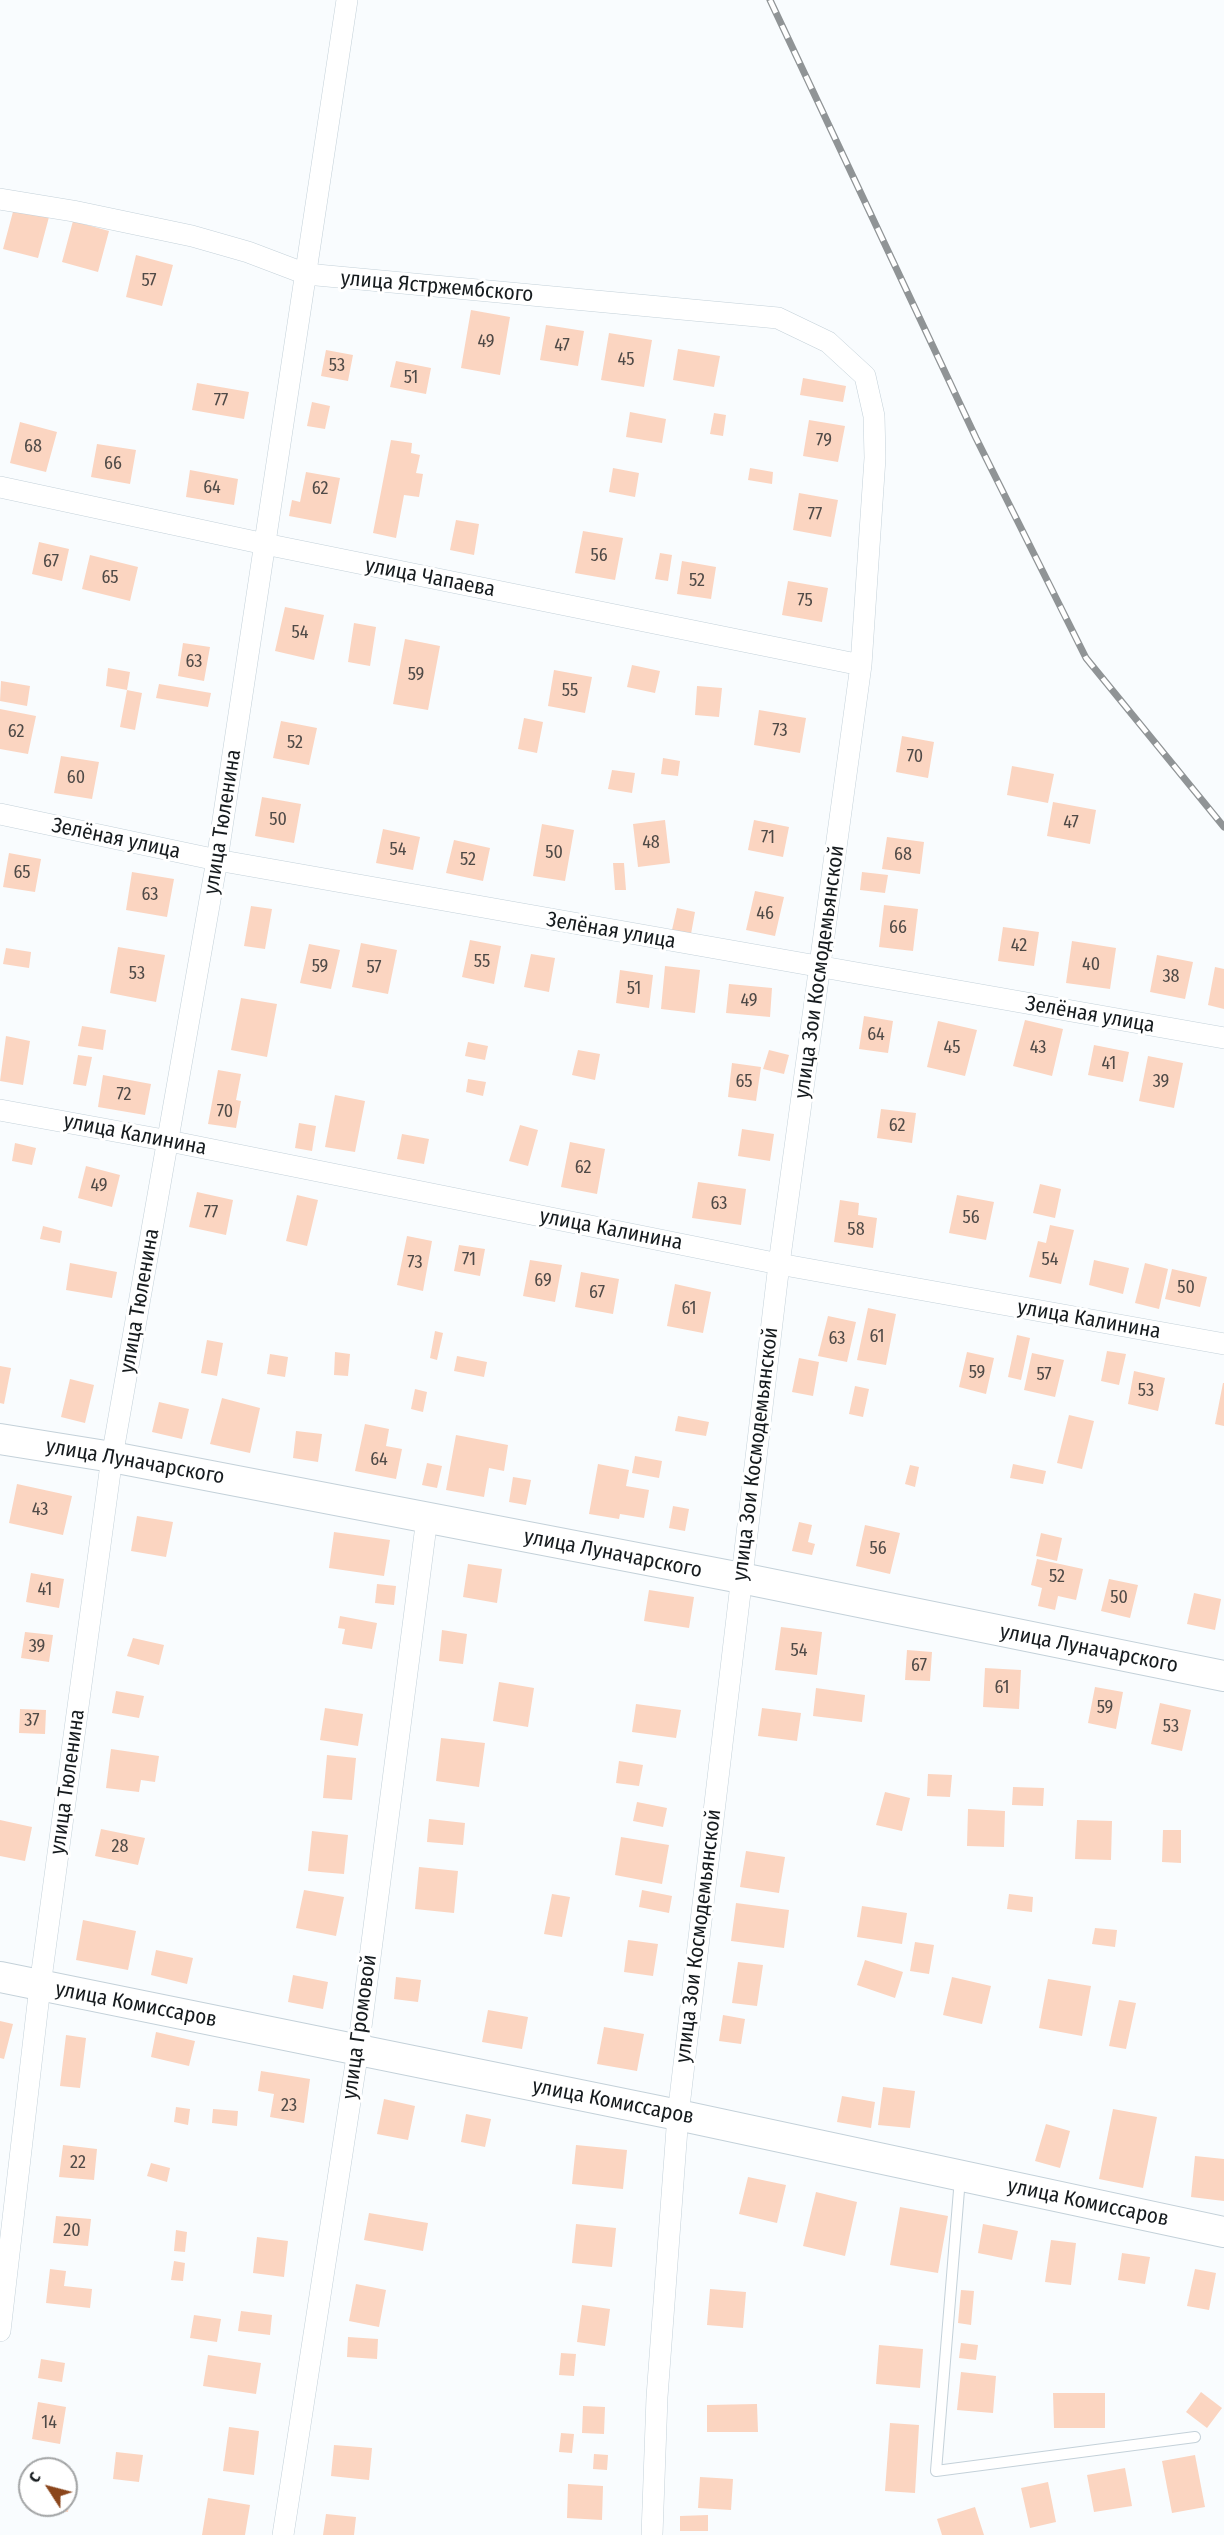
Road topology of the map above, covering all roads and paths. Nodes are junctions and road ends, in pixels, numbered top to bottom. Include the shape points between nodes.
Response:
1 (347, 0) edge
2 (0, 199) edge
3 (306, 274) junction
4 (865, 376) joint
5 (0, 487) edge
6 (265, 544) junction
7 (861, 665) junction
8 (0, 814) edge
9 (217, 860) junction
10 (820, 969) junction
11 (1224, 1038) edge
12 (0, 1110) edge
13 (170, 1141) junction
14 (779, 1264) junction
15 (1224, 1344) edge
16 (0, 1438) edge
17 (112, 1457) junction
18 (427, 1518) junction
19 (741, 1578) junction
20 (1224, 1676) edge
21 (0, 1977) edge
22 (40, 1986) junction
23 (358, 2050) junction
24 (678, 2115) junction
25 (960, 2175) junction
26 (1224, 2232) edge
27 (0, 2331) edge
28 (1195, 2436) dead end
29 (283, 2535) edge
30 (652, 2535) edge

1 - 3 street, улица Тюленина
2 - 3 street, улица Ястржембского via 192,236
3 - 4 street, улица Ястржембского via 778,318 828,342
3 - 6 street, улица Тюленина
4 - 7 street, улица Зои Космодемьянской via 874,416 875,459
5 - 6 street, улица Чапаева
6 - 7 street, улица Чапаева
6 - 9 street, улица Тюленина
7 - 10 street, улица Зои Космодемьянской
8 - 9 street, Зелёная улица
9 - 10 street, Зелёная улица
9 - 13 street, улица Тюленина
10 - 11 street, Зелёная улица
10 - 14 street, улица Зои Космодемьянской
12 - 13 street, улица Калинина
13 - 14 street, улица Калинина
13 - 17 street, улица Тюленина
14 - 15 street, улица Калинина
14 - 19 street, улица Зои Космодемьянской
16 - 17 main road, улица Луначарского
17 - 18 main road, улица Луначарского
17 - 22 street, улица Тюленина
18 - 19 main road, улица Луначарского
18 - 23 street, улица Громовой
19 - 20 main road, улица Луначарского
19 - 24 street, улица Зои Космодемьянской
21 - 22 main road, улица Комиссаров
22 - 23 main road, улица Комиссаров
22 - 27 street, улица Тюленина
23 - 24 main road, улица Комиссаров
23 - 29 street, улица Громовой
24 - 25 main road, улица Комиссаров
24 - 30 street, улица Зои Космодемьянской via 657,2397
25 - 26 main road, улица Комиссаров
25 - 28 lane via 936,2471

